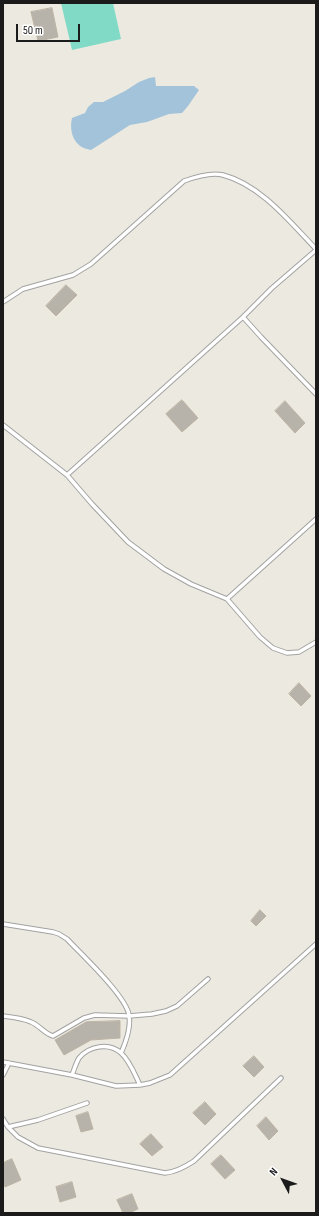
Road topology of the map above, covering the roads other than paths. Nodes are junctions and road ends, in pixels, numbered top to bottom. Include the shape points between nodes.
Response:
1 (316, 249) edge
2 (3, 302) edge
3 (243, 317) junction
4 (316, 394) edge
5 (3, 425) edge
6 (67, 475) junction
7 (316, 519) edge
8 (227, 600) junction
9 (316, 642) edge
10 (3, 924) edge
11 (316, 944) edge
12 (208, 979) dead end
13 (3, 1016) edge
14 (130, 1016) junction
15 (121, 1053) junction
16 (3, 1062) edge
17 (9, 1063) junction
18 (3, 1075) edge
19 (72, 1075) junction
20 (281, 1078) dead end
21 (140, 1085) junction
22 (87, 1103) dead end
23 (3, 1119) edge
24 (8, 1127) junction

1 - 2 lane via 260,193 222,175 201,175 184,181 91,264 73,275 23,289
1 - 3 lane
3 - 4 lane
3 - 6 lane
5 - 6 lane
6 - 8 lane via 128,542 164,569
7 - 8 lane
8 - 9 lane via 273,648 287,653 299,652
10 - 14 lane via 53,932 67,939 117,992
11 - 21 lane via 170,1075
12 - 14 lane via 177,1006 152,1014
13 - 14 lane via 25,1019 51,1036 84,1018 95,1015
14 - 15 lane via 127,1038
15 - 19 lane via 103,1047 85,1052
15 - 21 lane
16 - 17 lane
17 - 18 lane
17 - 19 lane
19 - 21 lane via 116,1086
20 - 24 lane via 194,1161 174,1172 165,1173 38,1148 18,1137
22 - 24 lane via 38,1120
23 - 24 lane

